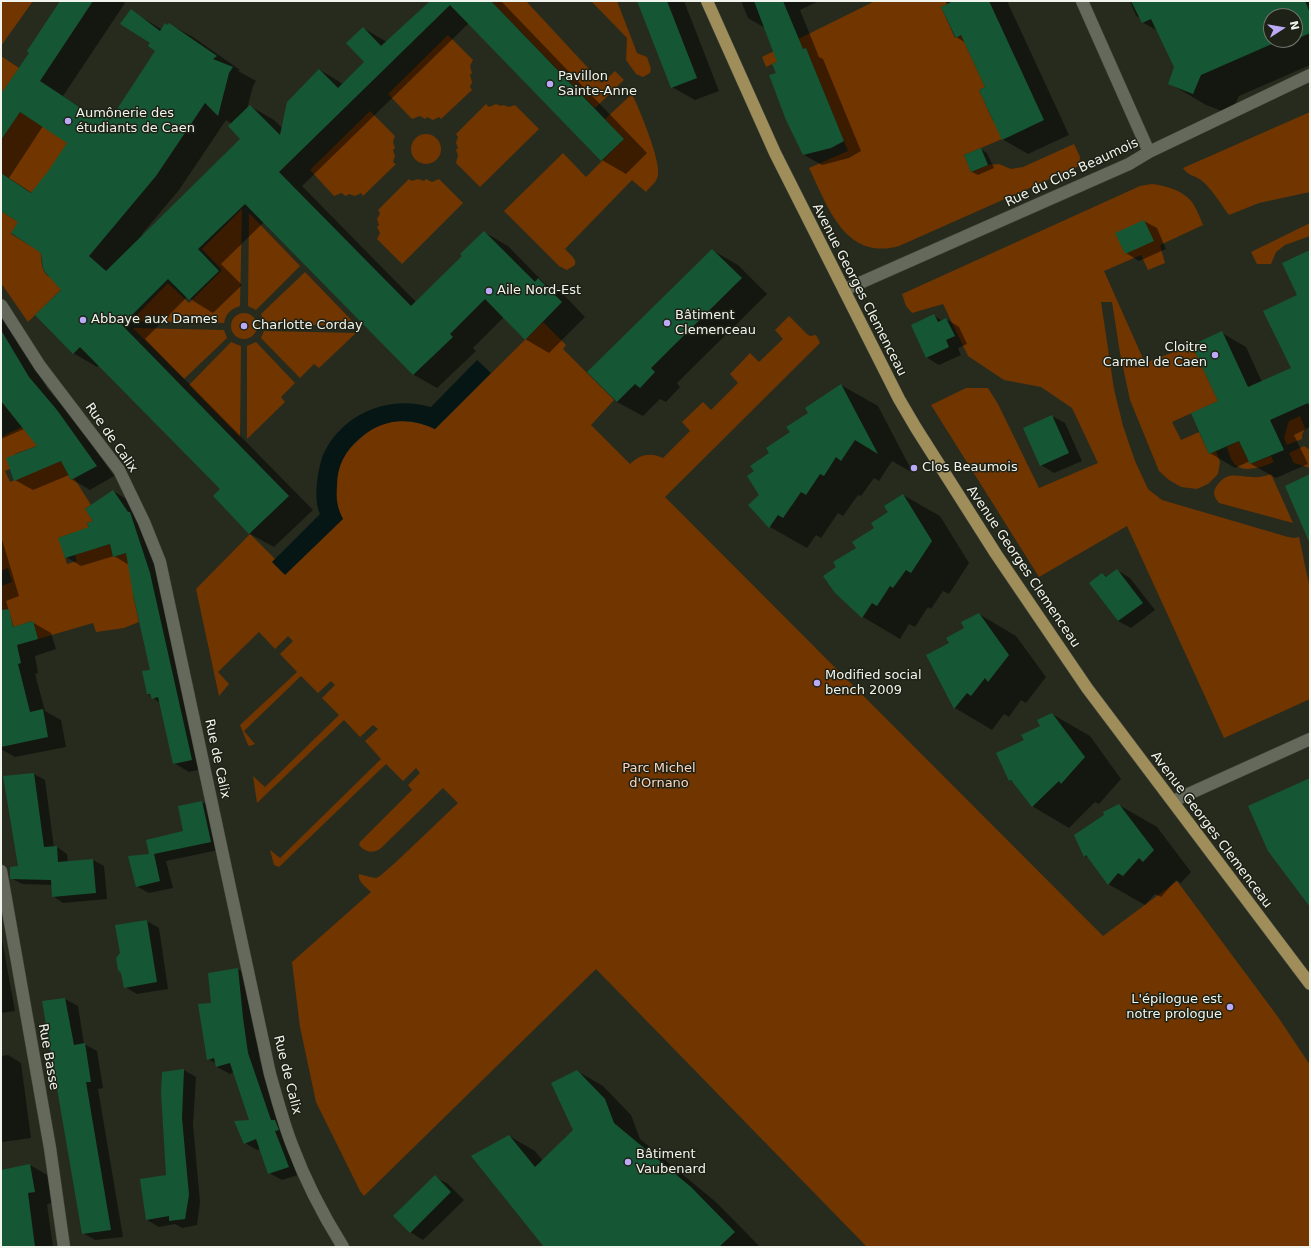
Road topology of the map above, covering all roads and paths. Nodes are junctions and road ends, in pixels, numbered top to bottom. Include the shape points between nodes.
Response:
1 (707, 1) edge
2 (1082, 1) edge
3 (1310, 76) edge
4 (1149, 152) junction
5 (844, 290) junction
6 (1, 305) edge
7 (1310, 739) edge
8 (1172, 801) junction
9 (1, 872) edge
10 (1310, 984) edge
11 (64, 1247) edge
12 (343, 1247) edge

1 - 5 main road, Avenue Georges Clemenceau via 763,128
2 - 4 street
3 - 4 street, Rue du Clos Beaumois
4 - 5 street, Rue du Clos Beaumois via 1129,164
5 - 8 main road, Avenue Georges Clemenceau via 898,399 996,554 1087,688
6 - 12 street, Rue de Calix via 40,366 119,470 160,562 272,1081 291,1144 309,1186
7 - 8 street
8 - 10 main road, Avenue Georges Clemenceau
9 - 11 street, Rue Basse via 50,1148

